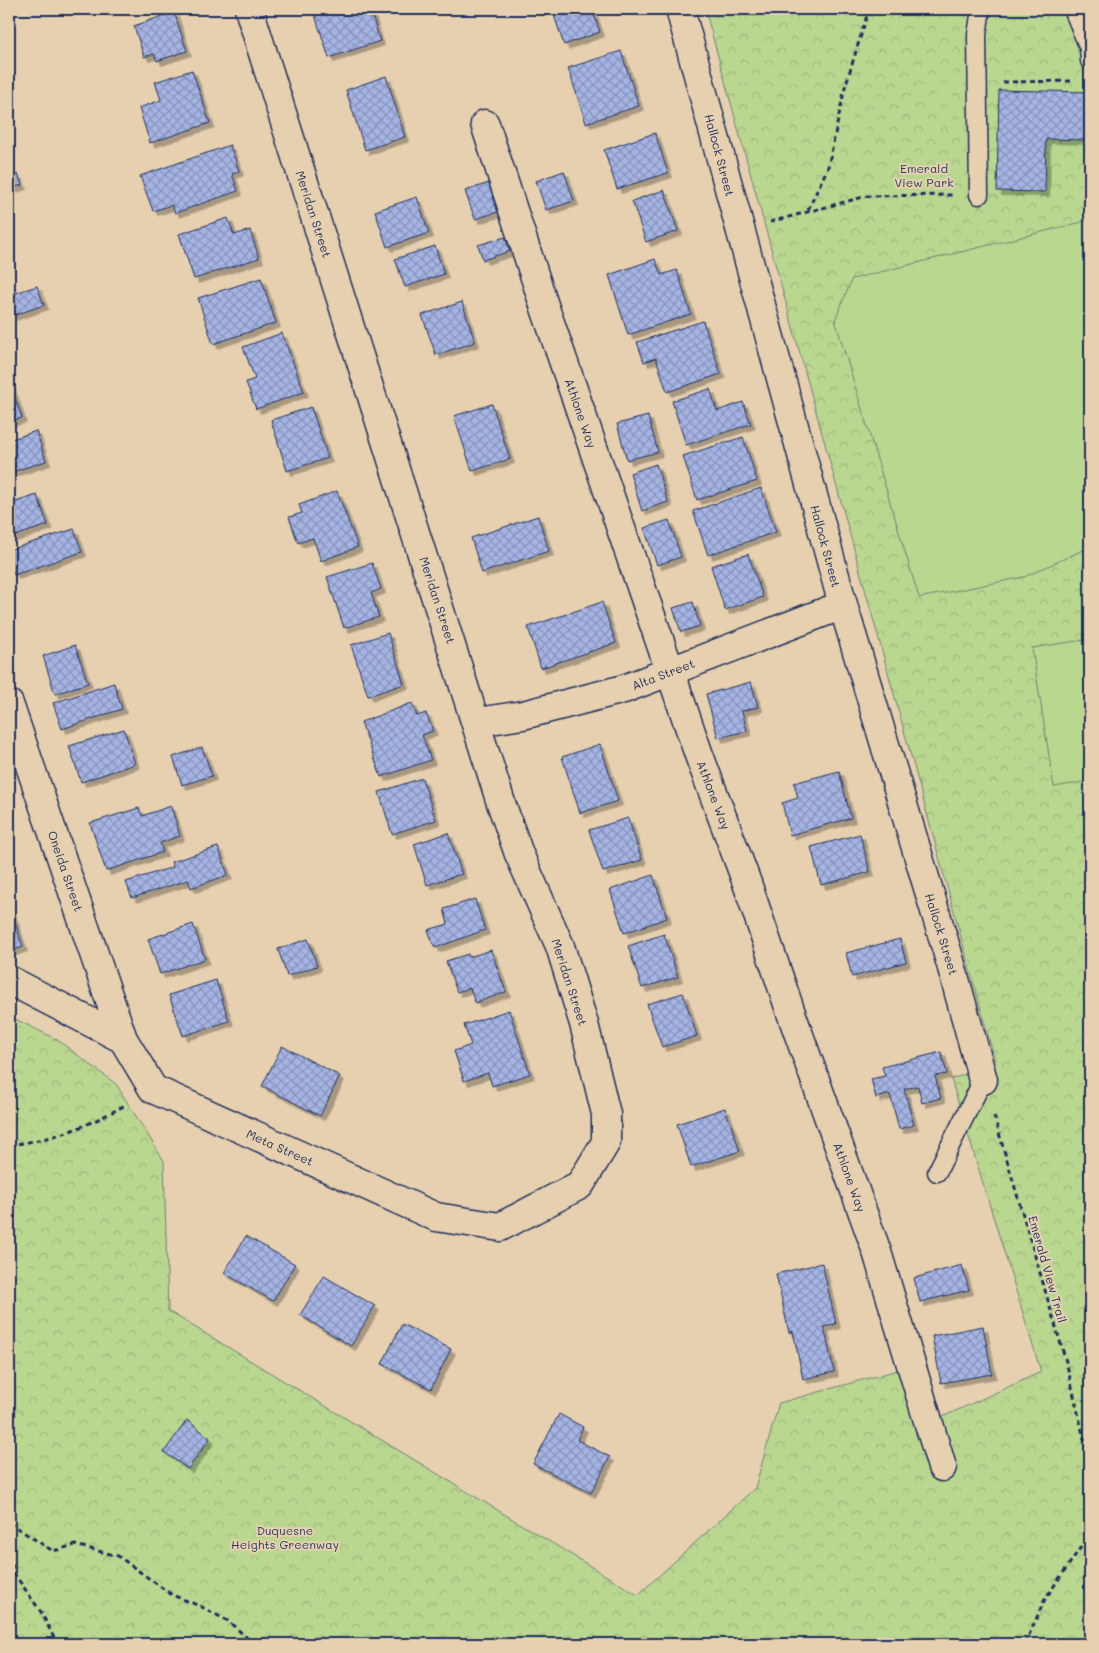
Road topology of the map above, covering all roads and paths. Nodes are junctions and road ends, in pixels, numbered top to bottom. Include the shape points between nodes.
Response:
1 (249, 9) edge
2 (680, 9) edge
3 (869, 9) edge
4 (981, 9) edge
5 (1073, 9) edge
6 (1090, 61) edge
7 (978, 82) junction
8 (1081, 82) dead end
9 (485, 124) dead end
10 (979, 194) joint
11 (808, 211) junction
12 (740, 230) junction
13 (843, 605) junction
14 (670, 671) junction
15 (9, 704) edge
16 (477, 722) junction
17 (9, 980) edge
18 (123, 1039) junction
19 (983, 1080) junction
20 (153, 1089) junction
21 (9, 1145) edge
22 (937, 1172) dead end
23 (580, 1185) joint
24 (1090, 1466) edge
25 (942, 1467) dead end
26 (9, 1524) edge
27 (1090, 1534) edge
28 (9, 1537) edge
29 (57, 1644) edge
30 (254, 1644) edge
31 (1025, 1644) edge

1 - 16 street, Meridan Street
2 - 12 street, Hallock Street
3 - 11 path via 845,87 828,167
4 - 7 lane via 977,35
5 - 6 lane via 1089,48
7 - 8 path
7 - 10 lane
9 - 14 street, Athlone Way
10 - 11 path via 867,196
11 - 12 path
12 - 13 street, Hallock Street
13 - 14 street, Alta Street
13 - 19 street, Hallock Street
14 - 16 street, Alta Street via 624,689 583,700
14 - 25 street, Athlone Way via 878,1252
15 - 18 street, Oneida Street
16 - 23 street, Meridan Street via 519,854 560,946 584,1024 606,1114 606,1142
17 - 18 street
18 - 20 street
19 - 22 lane
19 - 24 path, Emerald View Trail via 1068,1365
20 - 21 path via 73,1131 44,1140
20 - 23 street, Meta Street via 436,1217 500,1227
26 - 30 path via 54,1551 75,1544 118,1556 172,1595 228,1621
27 - 31 path via 1045,1599
28 - 29 path via 13,1572 41,1612

